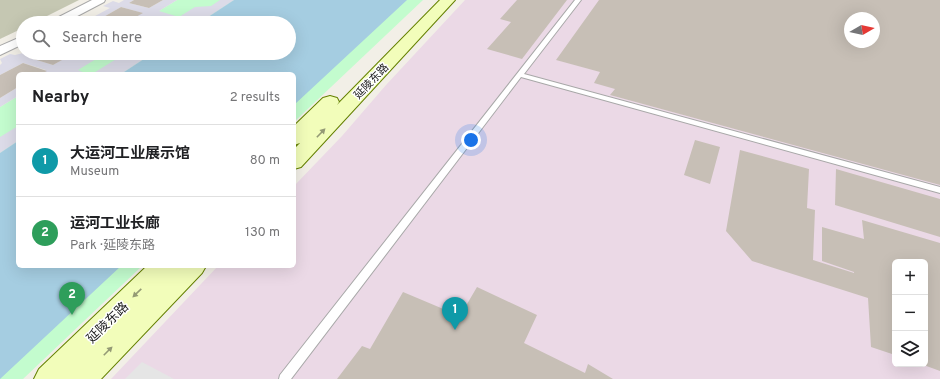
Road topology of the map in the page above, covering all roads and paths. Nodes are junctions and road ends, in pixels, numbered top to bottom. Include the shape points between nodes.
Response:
1 (100, 0) edge
2 (433, 0) edge
3 (448, 0) edge
4 (578, 0) edge
5 (69, 16) edge
6 (16, 43) edge
7 (0, 51) edge
8 (520, 75) junction
9 (296, 136) edge
10 (296, 160) edge
11 (940, 190) edge
12 (162, 268) edge
13 (191, 268) edge
14 (49, 379) edge
15 (81, 379) edge
16 (284, 379) edge

1 - 5 street
2 - 9 main road, 延陵东路
10 -> 3 main road, 延陵东路
4 - 8 lane
6 - 7 street
8 - 11 lane
8 - 16 lane
12 -> 14 main road, 延陵东路
15 -> 13 main road, 延陵东路

